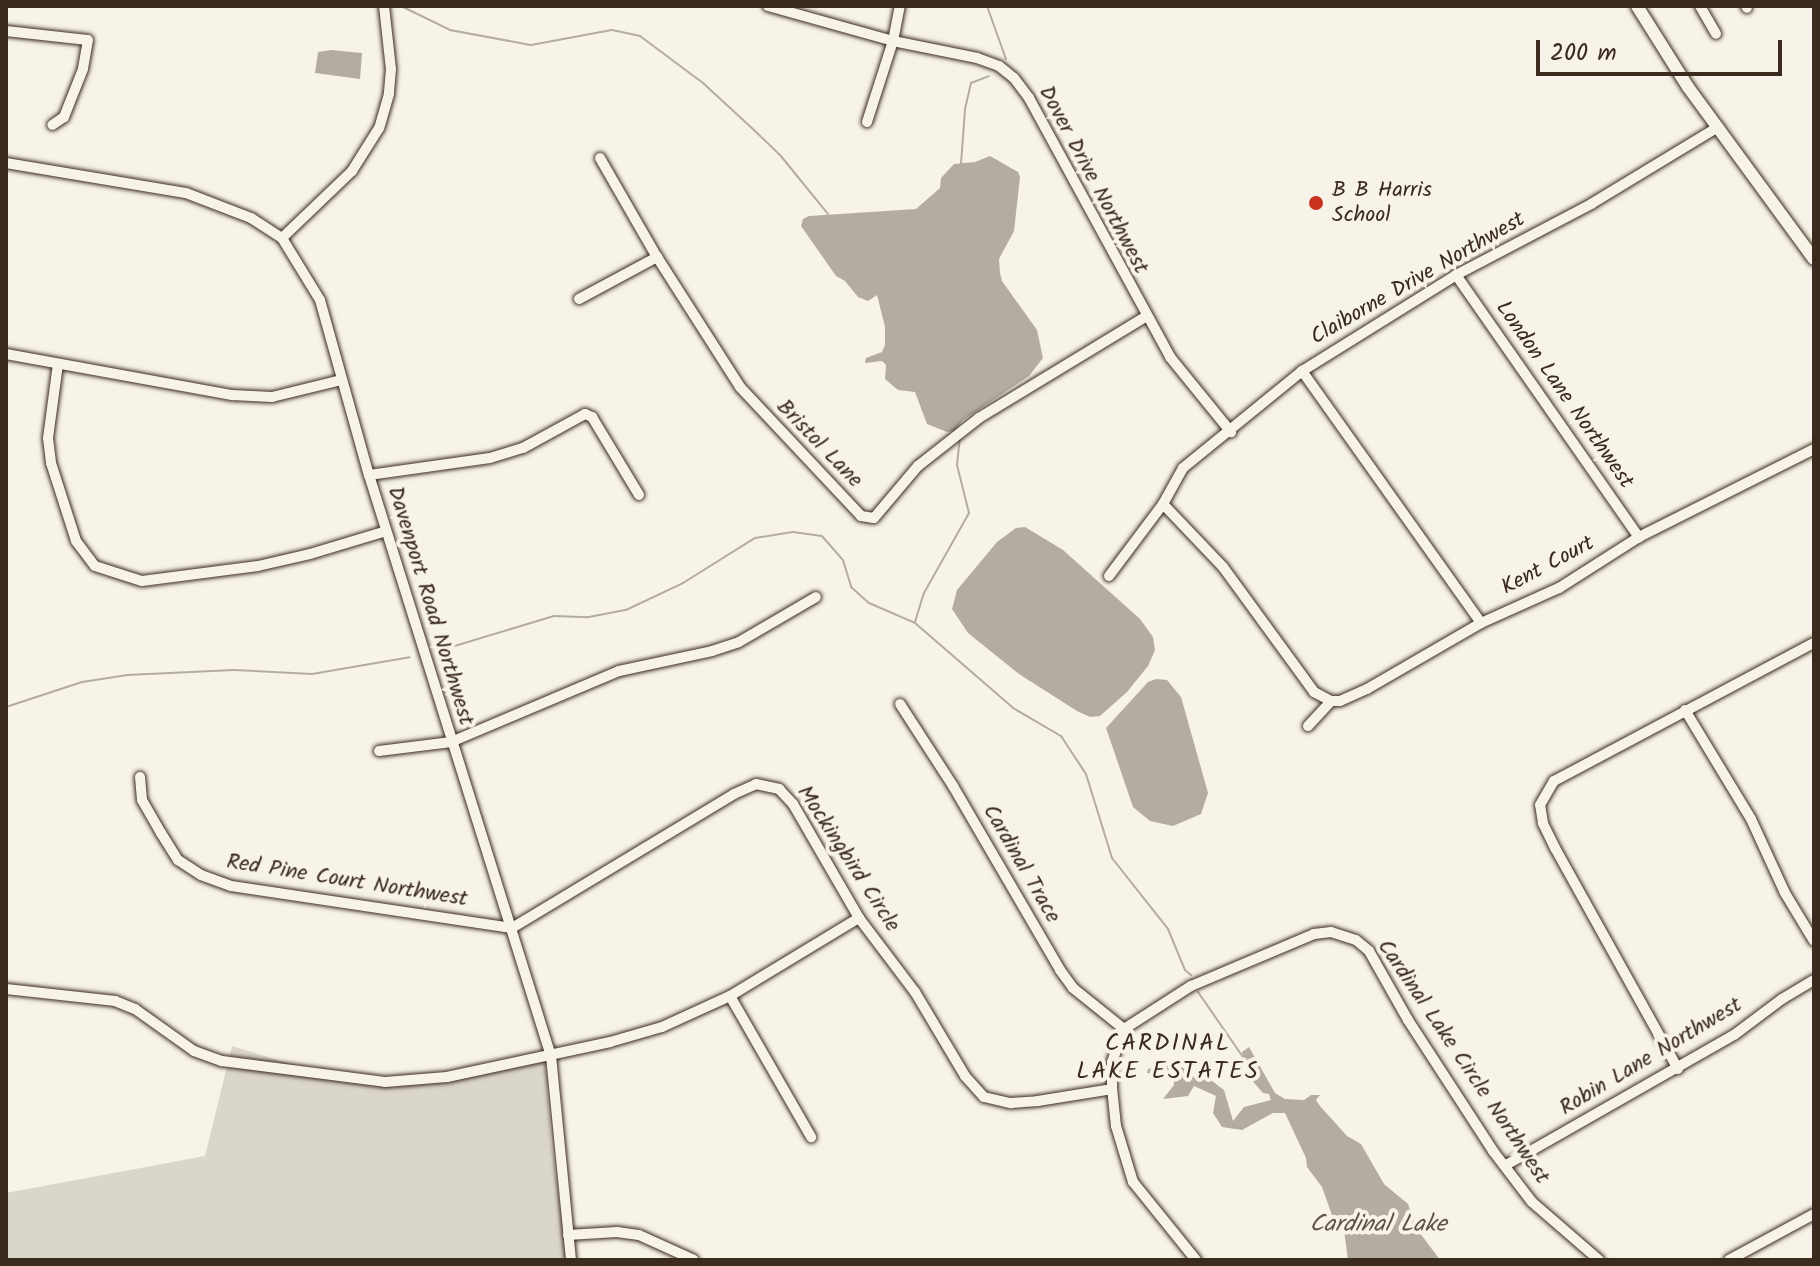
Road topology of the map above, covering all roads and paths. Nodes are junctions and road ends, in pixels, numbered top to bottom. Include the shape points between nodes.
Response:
1 (384, 6) edge
2 (768, 6) edge
3 (900, 6) edge
4 (1637, 6) edge
5 (1700, 6) edge
6 (6, 31) edge
7 (1716, 34) dead end
8 (893, 41) junction
9 (867, 122) dead end
10 (52, 125) dead end
11 (1718, 127) junction
12 (600, 158) dead end
13 (6, 163) edge
14 (282, 238) junction
15 (657, 257) junction
16 (1814, 259) edge
17 (1456, 275) junction
18 (579, 299) dead end
19 (1145, 317) junction
20 (6, 354) edge
21 (58, 364) junction
22 (1302, 371) junction
23 (342, 380) junction
24 (1231, 432) junction
25 (1814, 449) edge
26 (369, 475) junction
27 (639, 495) dead end
28 (1163, 504) junction
29 (386, 531) junction
30 (1639, 537) junction
31 (1109, 576) dead end
32 (816, 597) dead end
33 (1481, 623) junction
34 (1814, 643) edge
35 (1331, 701) junction
36 (900, 704) dead end
37 (1685, 710) junction
38 (1308, 726) dead end
39 (451, 742) junction
40 (379, 751) dead end
41 (140, 777) dead end
42 (859, 918) junction
43 (512, 928) junction
44 (1814, 941) edge
45 (1814, 980) edge
46 (6, 989) edge
47 (730, 996) junction
48 (1124, 1029) junction
49 (551, 1056) junction
50 (1678, 1069) junction
51 (1112, 1089) junction
52 (811, 1137) dead end
53 (1506, 1165) junction
54 (1814, 1214) edge
55 (568, 1235) junction
56 (571, 1260) edge
57 (694, 1260) edge
58 (1196, 1260) edge
59 (1599, 1260) edge
60 (1729, 1260) edge

1 - 14 street via 391,69 379,128 341,183
2 - 8 street, Dover Drive Northwest
3 - 8 street
4 - 11 main road
5 - 7 street
6 - 10 street via 88,40 64,117
8 - 9 street
8 - 19 street, Dover Drive Northwest via 977,58 1014,78
11 - 16 main road
11 - 17 street, Claiborne Drive Northwest via 1591,204
12 - 15 street
13 - 14 street via 186,193 251,218
14 - 23 street, Davenport Road Northwest via 320,300
15 - 18 street
15 - 19 street, Bristol Lane via 740,387 859,515 874,518 918,466 964,429
17 - 22 street, Claiborne Drive Northwest
17 - 30 street, London Lane Northwest
19 - 24 street, Dover Drive Northwest
20 - 21 street
21 - 23 street via 232,395 272,397
21 - 29 street via 48,438 51,463 76,541 95,566 142,581 258,566
22 - 24 street, Claiborne Drive Northwest
22 - 33 street
23 - 26 street, Davenport Road Northwest
24 - 28 street, Claiborne Drive Northwest via 1183,468
25 - 30 street, Kent Court
26 - 27 street via 490,458 523,448 585,414 592,417
26 - 29 street, Davenport Road Northwest
28 - 31 street, Claiborne Drive Northwest
28 - 35 street via 1223,567 1314,692
29 - 39 street, Davenport Road Northwest
30 - 33 street, Kent Court via 1559,588
32 - 39 street via 739,642 619,671
33 - 35 street, Kent Court via 1367,689
34 - 37 street
35 - 38 street, Kent Court
36 - 48 street, Cardinal Trace via 1060,970 1073,988
37 - 44 street via 1751,819
37 - 50 street via 1554,781 1540,805 1555,848
39 - 40 street
39 - 43 street, Davenport Road Northwest
41 - 43 street, Red Pine Court Northwest via 142,800 161,833 178,860 201,875 231,886
42 - 43 street, Mockingbird Circle via 793,804 779,789 756,784
42 - 47 street
42 - 51 street, Mockingbird Circle via 984,1097 1011,1103
43 - 49 street, Davenport Road Northwest
45 - 50 street, Robin Lane Northwest
46 - 49 street via 115,1001 194,1051 222,1061 385,1082 447,1077
47 - 49 street via 662,1027
47 - 52 street
48 - 51 street via 1112,1062
48 - 53 street, Cardinal Lake Circle Northwest via 1191,986 1314,934 1331,932 1356,940 1379,964 1408,1020
49 - 55 street, Davenport Road Northwest
50 - 53 street, Robin Lane Northwest
51 - 58 street via 1116,1126 1133,1182
53 - 59 street, Cardinal Lake Circle Northwest via 1532,1202
54 - 60 street
55 - 56 street, Davenport Road Northwest
55 - 57 street via 639,1235

